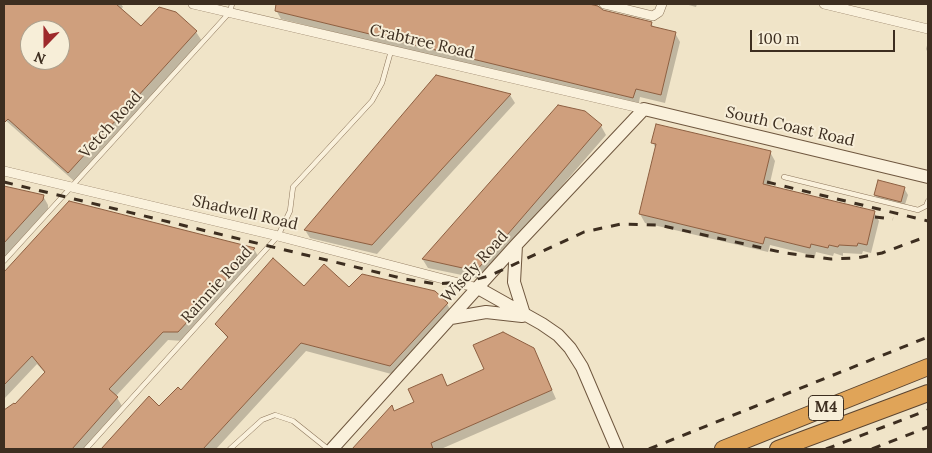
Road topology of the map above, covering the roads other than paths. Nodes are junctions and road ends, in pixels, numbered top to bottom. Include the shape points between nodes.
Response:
1 (193, 4) edge
2 (604, 4) edge
3 (662, 4) edge
4 (824, 4) edge
5 (231, 8) edge
6 (928, 29) edge
7 (391, 51) junction
8 (644, 109) junction
9 (4, 170) edge
10 (784, 177) dead end
11 (928, 177) edge
12 (72, 187) junction
13 (928, 202) edge
14 (278, 236) junction
15 (516, 245) junction
16 (4, 261) edge
17 (478, 288) junction
18 (528, 316) junction
19 (451, 318) junction
20 (928, 367) edge
21 (928, 393) edge
22 (86, 449) edge
23 (230, 449) edge
24 (328, 449) edge
25 (332, 449) edge
26 (617, 449) edge
27 (724, 449) edge
28 (778, 449) edge

1 - 5 street, Crabtree Road
2 - 3 street via 652,16 659,12
4 - 6 street
5 - 7 street, Crabtree Road
5 - 12 lane, Vetch Road
7 - 8 street, Crabtree Road
7 - 14 lane, Rainnie Road via 382,83 372,101 293,187 290,211
8 - 11 street, South Coast Road
8 - 15 street, Wisely Road
9 - 12 street, Shadwell Road
10 - 13 lane via 918,210
12 - 14 street, Shadwell Road
12 - 16 lane, Vetch Road
14 - 17 street, Shadwell Road
14 - 22 lane, Rainnie Road
15 - 17 street, Wisely Road
15 - 18 street via 514,282
17 - 18 street
17 - 19 street, Wisely Road
18 - 19 street via 486,312
18 - 26 street via 558,335 570,348 582,367
19 - 25 street, Wisely Road
20 - 27 highway, M4
21 - 28 highway, M4
23 - 24 lane via 262,420 274,415 300,425

